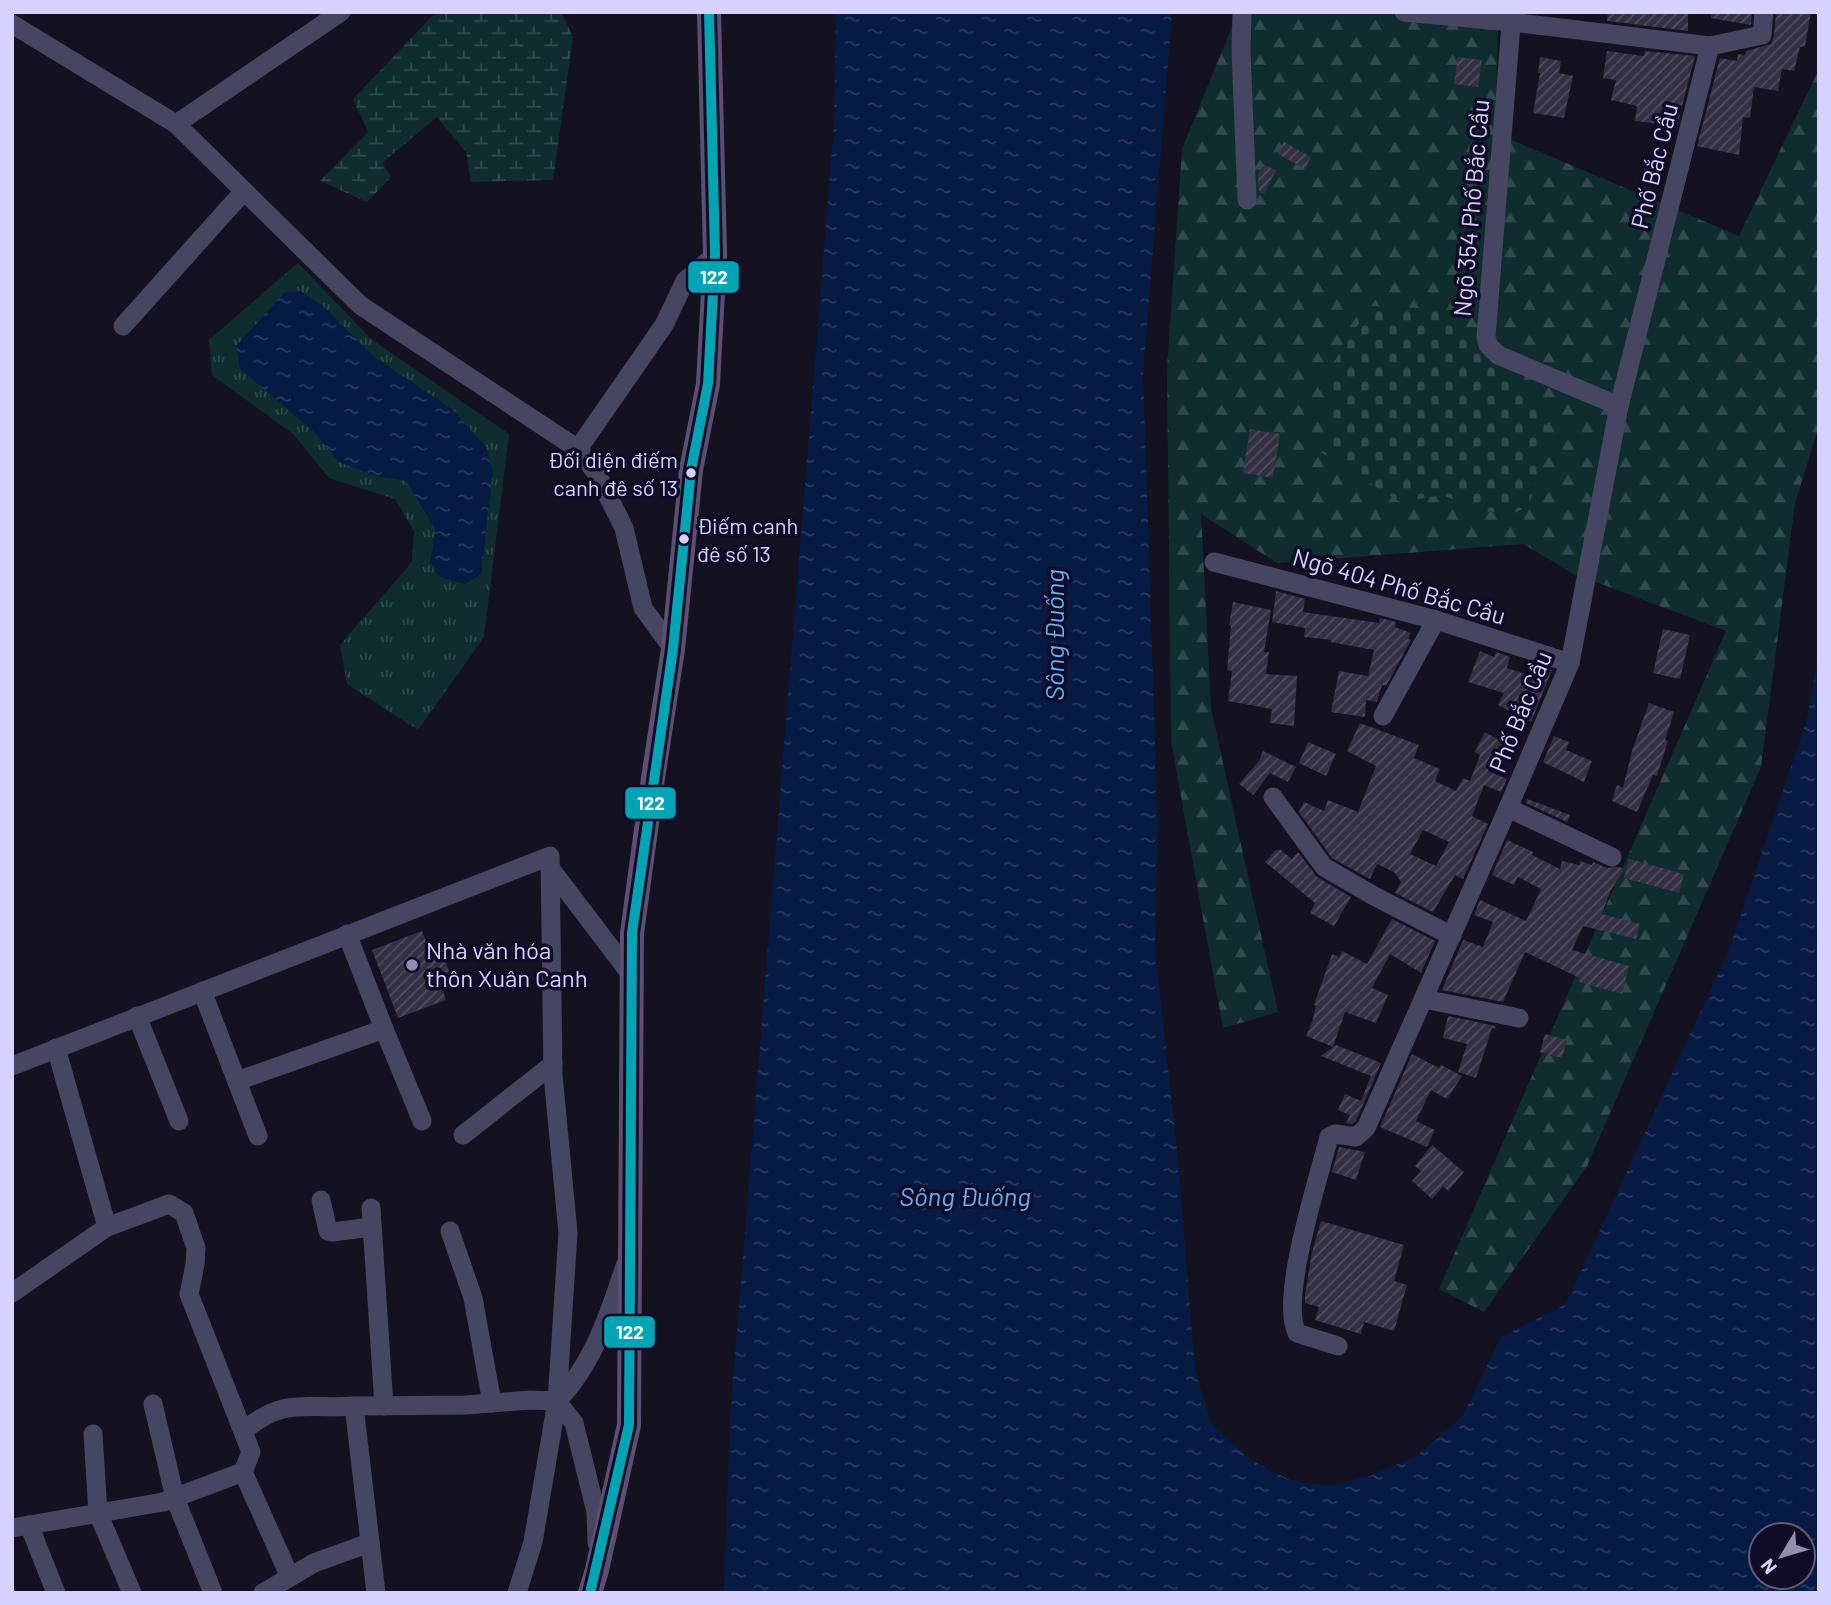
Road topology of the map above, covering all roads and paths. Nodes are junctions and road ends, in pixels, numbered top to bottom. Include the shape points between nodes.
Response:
1 (341, 12) edge
2 (709, 12) edge
3 (1242, 12) edge
4 (1404, 12) edge
5 (1764, 12) edge
6 (1512, 17) edge
7 (12, 24) edge
8 (1710, 46) junction
9 (176, 124) junction
10 (244, 191) junction
11 (1247, 200) dead end
12 (715, 255) junction
13 (123, 326) dead end
14 (1619, 406) junction
15 (578, 449) junction
16 (1214, 562) dead end
17 (1436, 620) junction
18 (673, 649) junction
19 (1570, 663) junction
20 (1383, 716) dead end
21 (1273, 797) dead end
22 (1508, 808) junction
23 (1612, 857) dead end
24 (550, 868) junction
25 (347, 934) junction
26 (1452, 936) junction
27 (632, 976) junction
28 (202, 991) junction
29 (1424, 999) junction
30 (137, 1016) junction
31 (1519, 1018) dead end
32 (384, 1029) junction
33 (56, 1048) junction
34 (553, 1064) junction
35 (12, 1066) edge
36 (237, 1082) junction
37 (179, 1121) dead end
38 (422, 1121) dead end
39 (463, 1135) dead end
40 (258, 1136) dead end
41 (321, 1200) dead end
42 (107, 1227) junction
43 (450, 1231) dead end
44 (630, 1252) junction
45 (12, 1293) edge
46 (1338, 1346) dead end
47 (557, 1401) junction
48 (492, 1403) junction
49 (153, 1404) dead end
50 (354, 1406) junction
51 (384, 1406) junction
52 (243, 1431) junction
53 (93, 1434) dead end
54 (243, 1472) junction
55 (176, 1498) junction
56 (98, 1513) junction
57 (21, 1527) edge
58 (369, 1543) junction
59 (290, 1577) junction
60 (593, 1582) edge
61 (374, 1592) edge
62 (56, 1593) edge
63 (132, 1593) edge
64 (213, 1593) edge
65 (263, 1593) edge
66 (517, 1593) edge

1 - 9 street
2 - 12 main road
3 - 11 street
4 - 6 street
5 - 8 street via 1762,35
6 - 8 street
6 - 14 street, Ngõ 354 Phố Bắc Cầu via 1488,345 1498,355
7 - 9 street
8 - 14 street, Phố Bắc Cầu
9 - 10 street
10 - 13 street
10 - 15 street via 360,306
12 - 15 street via 685,281 664,325
12 - 18 main road via 708,384 691,470
14 - 19 street, Phố Bắc Cầu
15 - 18 street via 597,474 624,528 643,608
16 - 17 street, Ngõ 404 Phố Bắc Cầu
17 - 19 street, Ngõ 404 Phố Bắc Cầu
17 - 20 street
18 - 27 main road via 632,933
19 - 22 street, Phố Bắc Cầu
21 - 26 street via 1324,867
22 - 23 street
22 - 26 street, Phố Bắc Cầu
24 - 25 street via 550,856
24 - 27 street
24 - 34 street
25 - 28 street
25 - 32 street
26 - 29 street, Phố Bắc Cầu
27 - 44 main road
28 - 30 street
28 - 36 street
29 - 31 street
29 - 46 street, Phố Bắc Cầu via 1363,1132 1356,1137 1329,1137 1294,1274 1297,1333
30 - 33 street
30 - 37 street
32 - 36 street
32 - 38 street
33 - 35 street
33 - 42 street
34 - 39 street
34 - 47 street via 568,1233
36 - 40 street
41 - 51 street via 332,1233 371,1218
42 - 45 street
42 - 52 street via 169,1204 184,1213 196,1248 189,1294
43 - 48 street via 473,1298
44 - 47 street via 604,1328 573,1385
44 - 60 main road via 629,1425
47 - 48 street
47 - 60 street via 574,1423 596,1512
47 - 66 street via 533,1542
48 - 51 street
49 - 55 street
50 - 51 street
50 - 52 street via 290,1406 260,1417
50 - 58 street
52 - 54 street via 251,1452
53 - 56 street
54 - 55 street
54 - 59 street
55 - 56 street
55 - 64 street
56 - 57 street
56 - 63 street
57 - 62 street
58 - 59 street
58 - 61 street
59 - 65 street

